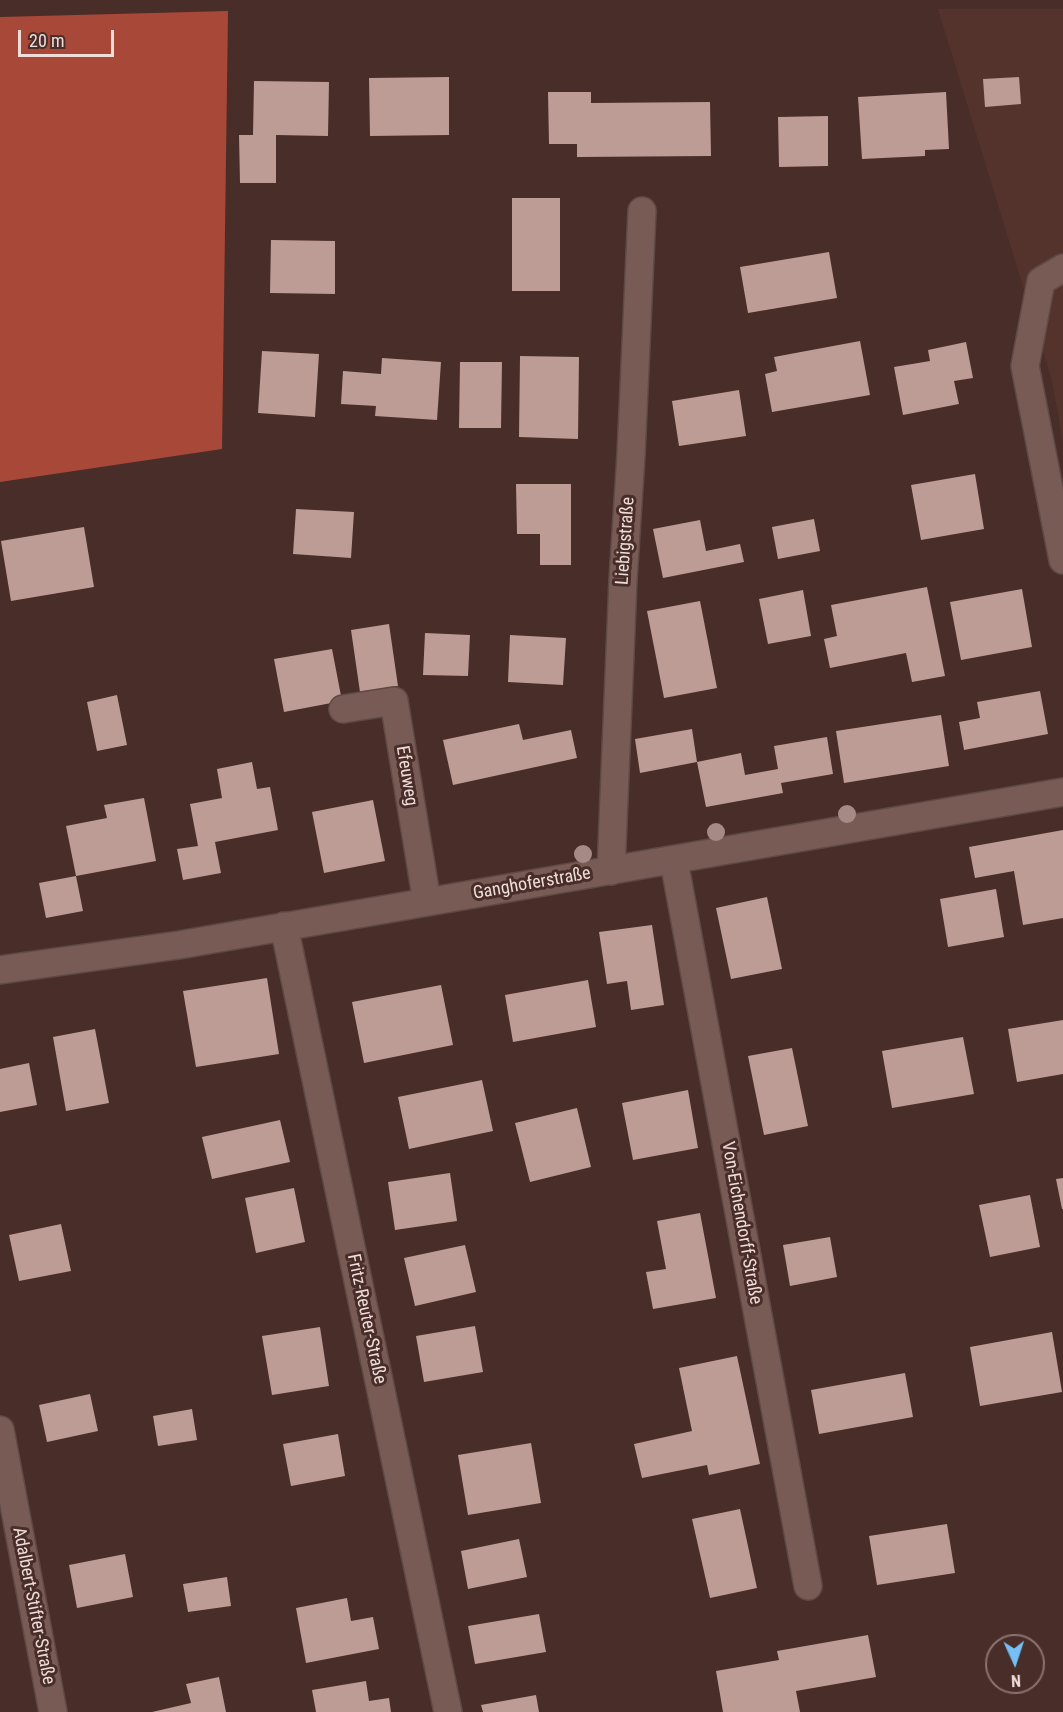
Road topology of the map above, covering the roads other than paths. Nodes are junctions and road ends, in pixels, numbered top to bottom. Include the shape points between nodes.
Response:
1 (642, 211) dead end
2 (1063, 268) edge
3 (1063, 560) edge
4 (343, 709) dead end
5 (1063, 792) edge
6 (674, 861) junction
7 (611, 871) junction
8 (427, 902) junction
9 (284, 926) junction
10 (0, 970) edge
11 (0, 1430) edge
12 (808, 1586) dead end
13 (53, 1712) edge
14 (448, 1712) edge

1 - 7 street, Liebigstraße
2 - 3 street via 1041,280 1024,366
4 - 8 street, Efeuweg via 394,700
5 - 6 street, Ganghoferstraße
6 - 7 street, Ganghoferstraße
6 - 12 street, Von-Eichendorff-Straße
7 - 8 street, Ganghoferstraße
8 - 9 street, Ganghoferstraße
9 - 10 street, Ganghoferstraße
9 - 14 street, Fritz-Reuter-Straße
11 - 13 street, Adalbert-Stifter-Straße

